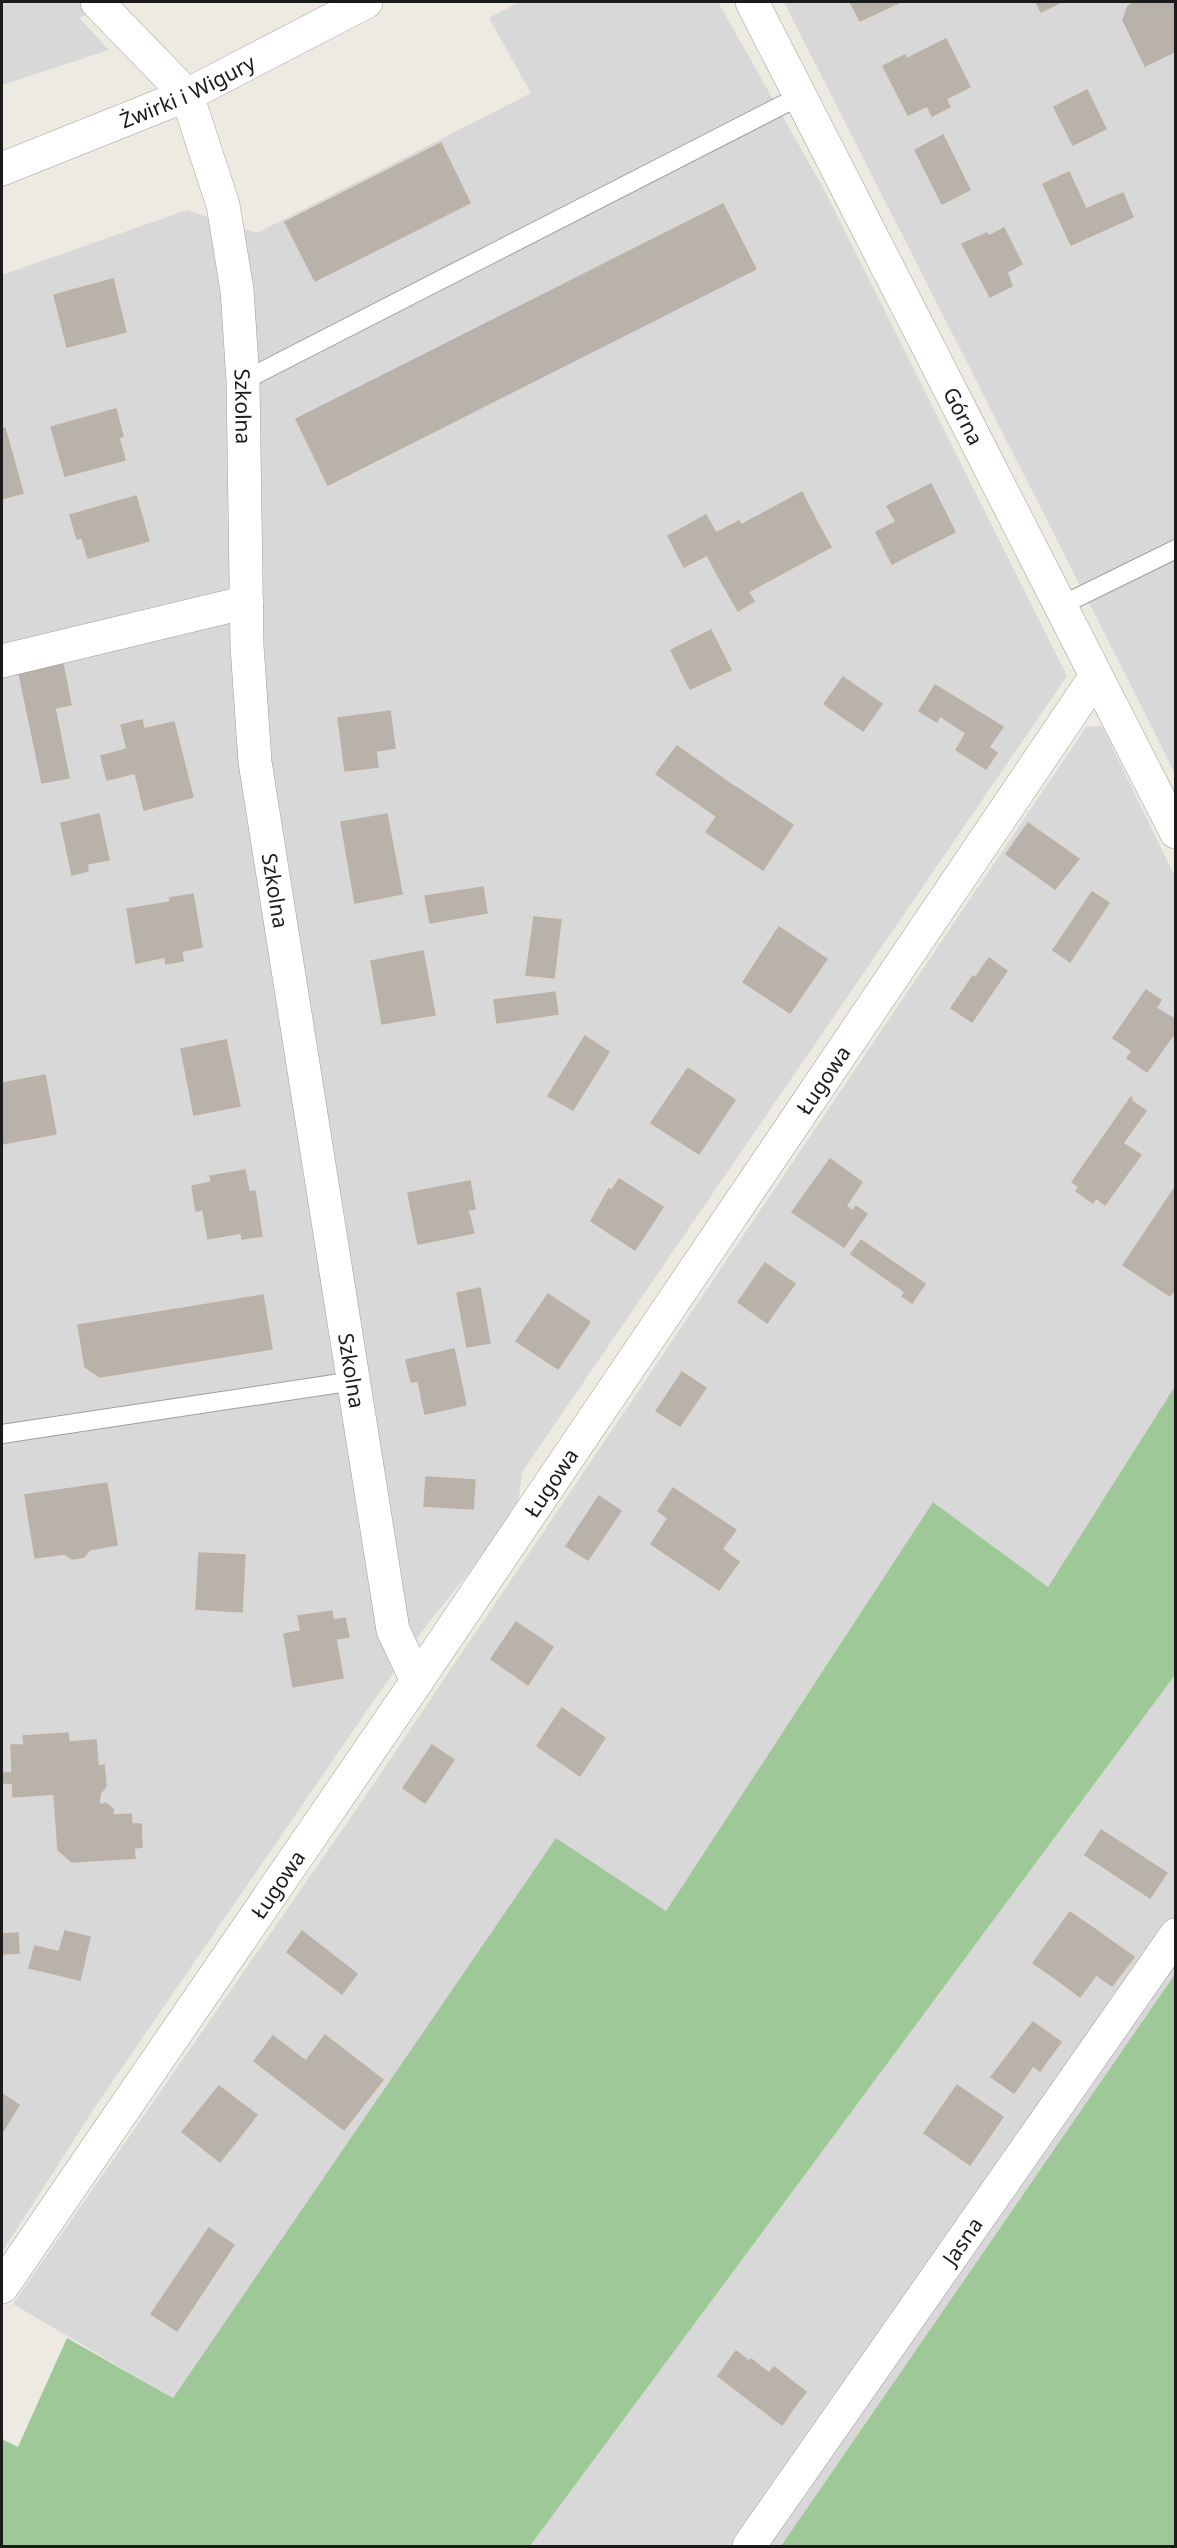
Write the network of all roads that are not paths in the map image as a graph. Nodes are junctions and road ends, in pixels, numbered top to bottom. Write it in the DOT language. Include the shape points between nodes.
graph roads {
  1 [pos="97,2"];
  2 [pos="366,2"];
  3 [pos="752,2"];
  4 [pos="187,95"];
  5 [pos="800,96"];
  6 [pos="2,169"];
  7 [pos="243,381"];
  8 [pos="1176,549"];
  9 [pos="247,602"];
  10 [pos="1060,606"];
  11 [pos="2,662"];
  12 [pos="1096,676"];
  13 [pos="1176,832"];
  14 [pos="354,1381"];
  15 [pos="2,1434"];
  16 [pos="417,1681"];
  17 [pos="1176,1935"];
  18 [pos="2,2287"];
  19 [pos="749,2547"];
  1 -- 4 [label="street"];
  2 -- 4 [label="street, Żwirki i Wigury"];
  3 -- 5 [label="street, Górna"];
  4 -- 6 [label="street, Żwirki i Wigury"];
  4 -- 7 [label="street, Szkolna" via="223,205 237,290"];
  5 -- 7 [label="lane"];
  5 -- 10 [label="street, Górna"];
  7 -- 9 [label="street, Szkolna"];
  8 -- 10 [label="lane"];
  9 -- 11 [label="street"];
  9 -- 14 [label="street, Szkolna" via="255,762"];
  10 -- 12 [label="street, Górna"];
  12 -- 13 [label="street, Górna"];
  12 -- 16 [label="street, Ługowa"];
  14 -- 15 [label="lane"];
  14 -- 16 [label="street, Szkolna" via="393,1630"];
  16 -- 18 [label="street, Ługowa"];
  17 -- 19 [label="street, Jasna"];
}
